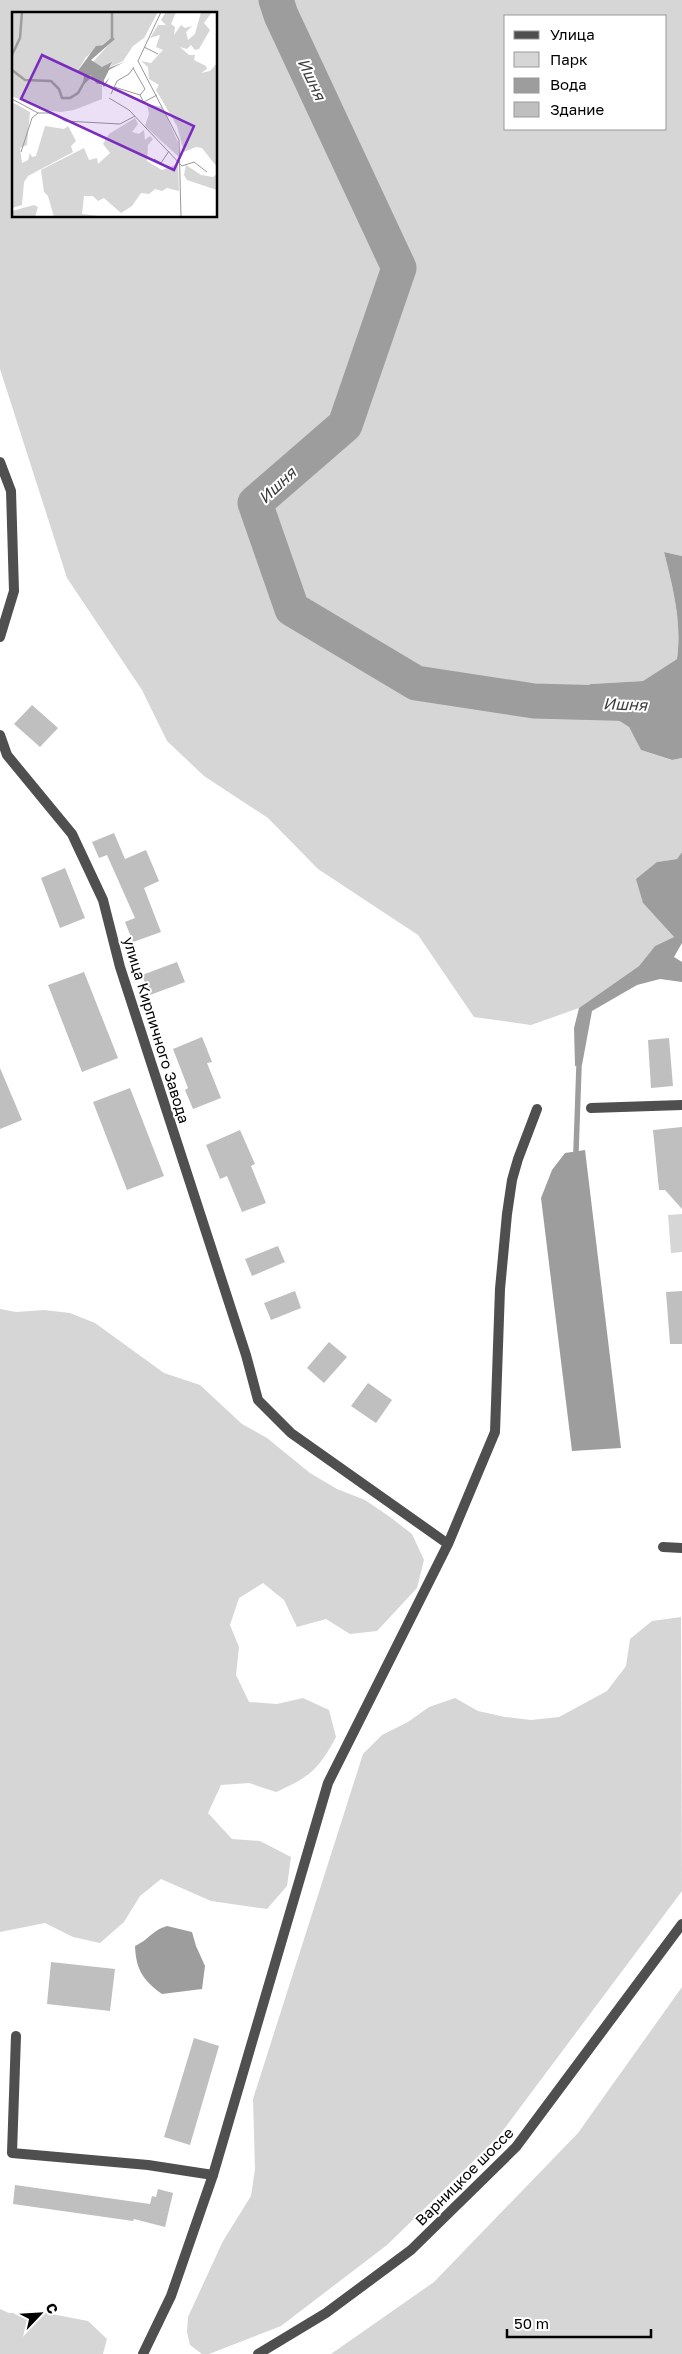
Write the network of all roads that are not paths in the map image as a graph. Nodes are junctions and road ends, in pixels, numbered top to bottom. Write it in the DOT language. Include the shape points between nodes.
graph roads {
  1 [pos="0,462"];
  2 [pos="0,637"];
  3 [pos="0,734"];
  4 [pos="682,1106"];
  5 [pos="591,1108"];
  6 [pos="537,1109"];
  7 [pos="448,1544"];
  8 [pos="662,1547"];
  9 [pos="682,1548"];
  10 [pos="682,1924"];
  11 [pos="16,2036"];
  12 [pos="213,2175"];
  13 [pos="143,2354"];
  14 [pos="258,2354"];
  1 -- 2 [label="street" via="11,491 14,591"];
  3 -- 7 [label="street, улица Кирпичного Завода" via="7,755 72,834 103,900 120,967 258,1400 291,1433"];
  4 -- 5 [label="street"];
  6 -- 7 [label="street" via="518,1158 507,1214 500,1289 495,1432"];
  7 -- 12 [label="street" via="328,1783"];
  8 -- 9 [label="street"];
  10 -- 14 [label="street, Варницкое шоссе" via="516,2147 411,2250 326,2313"];
  11 -- 12 [label="street" via="12,2153 148,2165"];
  12 -- 13 [label="street" via="171,2296"];
}
